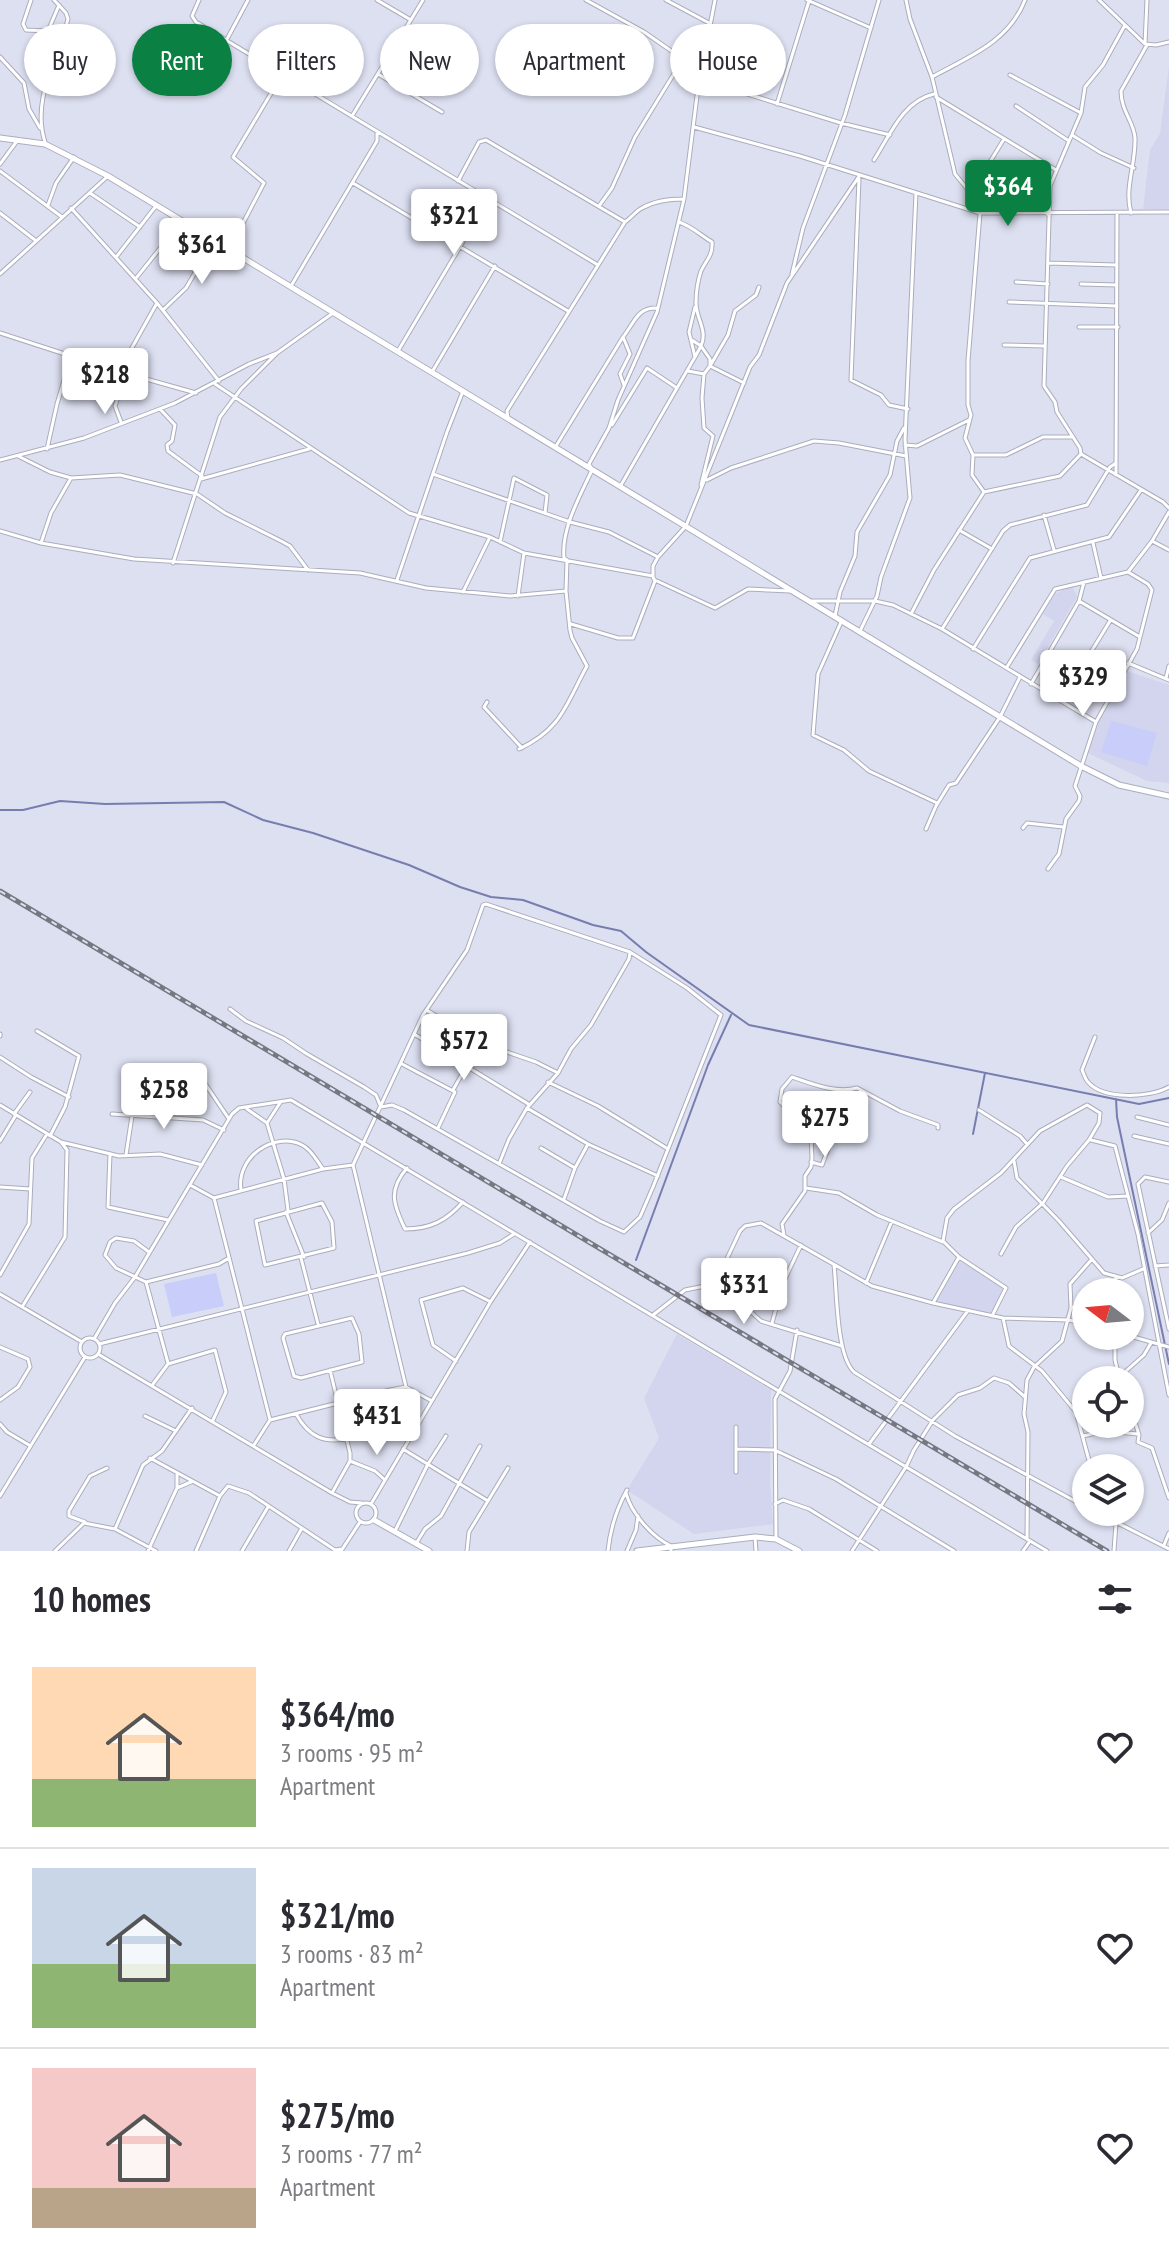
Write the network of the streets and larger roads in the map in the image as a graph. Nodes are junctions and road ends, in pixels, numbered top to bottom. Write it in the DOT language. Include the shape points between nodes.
graph roads {
  1 [pos="31,0"];
  2 [pos="54,0"];
  3 [pos="199,0"];
  4 [pos="248,0"];
  5 [pos="377,0"];
  6 [pos="423,0"];
  7 [pos="586,0"];
  8 [pos="666,0"];
  9 [pos="715,0"];
  10 [pos="808,0"];
  11 [pos="879,0"];
  12 [pos="906,0"];
  13 [pos="1025,0"];
  14 [pos="1099,0"];
  15 [pos="1147,0"];
  16 [pos="59,5"];
  17 [pos="411,20"];
  18 [pos="709,23"];
  19 [pos="200,24"];
  20 [pos="232,25"];
  21 [pos="1125,25"];
  22 [pos="871,28"];
  23 [pos="1169,42"];
  24 [pos="1146,45"];
  25 [pos="670,50"];
  26 [pos="0,57"];
  27 [pos="378,74"];
  28 [pos="1010,75"];
  29 [pos="932,77"];
  30 [pos="670,80"];
  31 [pos="936,95"];
  32 [pos="269,96"];
  33 [pos="318,96"];
  34 [pos="698,96"];
  35 [pos="751,96"];
  36 [pos="777,104"];
  37 [pos="1016,106"];
  38 [pos="442,112"];
  39 [pos="1081,113"];
  40 [pos="352,116"];
  41 [pos="841,123"];
  42 [pos="694,127"];
  43 [pos="41,130"];
  44 [pos="375,130"];
  45 [pos="890,135"];
  46 [pos="1072,135"];
  47 [pos="0,138"];
  48 [pos="19,139"];
  49 [pos="1004,139"];
  50 [pos="1069,141"];
  51 [pos="45,144"];
  52 [pos="74,157"];
  53 [pos="874,160"];
  54 [pos="0,164"];
  55 [pos="827,164"];
  56 [pos="1134,168"];
  57 [pos="1056,170"];
  58 [pos="0,171"];
  59 [pos="108,176"];
  60 [pos="860,177"];
  61 [pos="458,181"];
  62 [pos="353,183"];
  63 [pos="89,192"];
  64 [pos="916,193"];
  65 [pos="485,197"];
  66 [pos="684,199"];
  67 [pos="48,205"];
  68 [pos="156,206"];
  69 [pos="599,206"];
  70 [pos="71,208"];
  71 [pos="1169,212"];
  72 [pos="0,213"];
  73 [pos="980,213"];
  74 [pos="987,213"];
  75 [pos="1117,213"];
  76 [pos="1131,213"];
  77 [pos="1049,215"];
  78 [pos="62,217"];
  79 [pos="182,221"];
  80 [pos="625,222"];
  81 [pos="679,222"];
  82 [pos="140,227"];
  83 [pos="36,241"];
  84 [pos="218,244"];
  85 [pos="461,245"];
  86 [pos="229,250"];
  87 [pos="116,257"];
  88 [pos="1048,263"];
  89 [pos="598,265"];
  90 [pos="1117,265"];
  91 [pos="495,266"];
  92 [pos="1,271"];
  93 [pos="791,277"];
  94 [pos="136,279"];
  95 [pos="1016,282"];
  96 [pos="1048,284"];
  97 [pos="1081,284"];
  98 [pos="1117,285"];
  99 [pos="290,287"];
  100 [pos="759,287"];
  101 [pos="1009,302"];
  102 [pos="157,303"];
  103 [pos="696,304"];
  104 [pos="1047,304"];
  105 [pos="1118,306"];
  106 [pos="658,308"];
  107 [pos="163,310"];
  108 [pos="568,311"];
  109 [pos="333,313"];
  110 [pos="1079,327"];
  111 [pos="1118,327"];
  112 [pos="0,333"];
  113 [pos="623,337"];
  114 [pos="691,339"];
  115 [pos="1004,345"];
  116 [pos="701,346"];
  117 [pos="1045,346"];
  118 [pos="398,351"];
  119 [pos="277,353"];
  120 [pos="71,357"];
  121 [pos="695,357"];
  122 [pos="710,366"];
  123 [pos="119,371"];
  124 [pos="688,371"];
  125 [pos="432,372"];
  126 [pos="126,373"];
  127 [pos="704,374"];
  128 [pos="217,382"];
  129 [pos="744,383"];
  130 [pos="624,385"];
  131 [pos="677,388"];
  132 [pos="463,391"];
  133 [pos="196,393"];
  134 [pos="235,399"];
  135 [pos="160,409"];
  136 [pos="908,409"];
  137 [pos="508,419"];
  138 [pos="969,420"];
  139 [pos="122,424"];
  140 [pos="906,426"];
  141 [pos="609,428"];
  142 [pos="1074,437"];
  143 [pos="905,445"];
  144 [pos="555,448"];
  145 [pos="47,449"];
  146 [pos="311,449"];
  147 [pos="1081,454"];
  148 [pos="894,455"];
  149 [pos="973,455"];
  150 [pos="18,456"];
  151 [pos="906,456"];
  152 [pos="0,460"];
  153 [pos="1117,462"];
  154 [pos="592,470"];
  155 [pos="1109,470"];
  156 [pos="433,474"];
  157 [pos="1116,475"];
  158 [pos="202,477"];
  159 [pos="71,478"];
  160 [pos="706,480"];
  161 [pos="621,486"];
  162 [pos="1141,490"];
  163 [pos="700,492"];
  164 [pos="984,492"];
  165 [pos="197,494"];
  166 [pos="509,501"];
  167 [pos="1169,510"];
  168 [pos="545,513"];
  169 [pos="1044,514"];
  170 [pos="419,516"];
  171 [pos="570,522"];
  172 [pos="686,526"];
  173 [pos="959,530"];
  174 [pos="0,531"];
  175 [pos="490,537"];
  176 [pos="1152,541"];
  177 [pos="500,542"];
  178 [pos="41,543"];
  179 [pos="1093,543"];
  180 [pos="992,549"];
  181 [pos="1054,550"];
  182 [pos="1169,550"];
  183 [pos="524,553"];
  184 [pos="658,557"];
  185 [pos="567,560"];
  186 [pos="173,563"];
  187 [pos="308,570"];
  188 [pos="1128,572"];
  189 [pos="654,578"];
  190 [pos="1101,578"];
  191 [pos="397,580"];
  192 [pos="1084,582"];
  193 [pos="566,591"];
  194 [pos="793,591"];
  195 [pos="463,592"];
  196 [pos="518,596"];
  197 [pos="810,601"];
  198 [pos="875,601"];
  199 [pos="1079,601"];
  200 [pos="838,602"];
  201 [pos="911,614"];
  202 [pos="835,616"];
  203 [pos="842,620"];
  204 [pos="1110,621"];
  205 [pos="571,623"];
  206 [pos="942,629"];
  207 [pos="860,631"];
  208 [pos="1140,637"];
  209 [pos="973,649"];
  210 [pos="1128,663"];
  211 [pos="1169,666"];
  212 [pos="1006,668"];
  213 [pos="1020,677"];
  214 [pos="1167,679"];
  215 [pos="1030,684"];
  216 [pos="1061,701"];
  217 [pos="487,702"];
  218 [pos="1000,717"];
  219 [pos="1096,722"];
  220 [pos="1081,766"];
  221 [pos="1169,796"];
  222 [pos="937,803"];
  223 [pos="1063,827"];
  224 [pos="1023,828"];
  225 [pos="926,829"];
  226 [pos="1048,869"];
  227 [pos="630,952"];
  228 [pos="230,1009"];
  229 [pos="427,1010"];
  230 [pos="37,1031"];
  231 [pos="414,1034"];
  232 [pos="1095,1037"];
  233 [pos="0,1057"];
  234 [pos="400,1063"];
  235 [pos="466,1067"];
  236 [pos="130,1073"];
  237 [pos="558,1073"];
  238 [pos="137,1075"];
  239 [pos="548,1082"];
  240 [pos="1169,1087"];
  241 [pos="453,1090"];
  242 [pos="850,1091"];
  243 [pos="30,1092"];
  244 [pos="69,1097"];
  245 [pos="287,1100"];
  246 [pos="0,1105"];
  247 [pos="381,1107"];
  248 [pos="529,1107"];
  249 [pos="247,1109"];
  250 [pos="979,1110"];
  251 [pos="15,1114"];
  252 [pos="112,1114"];
  253 [pos="130,1114"];
  254 [pos="1137,1117"];
  255 [pos="229,1119"];
  256 [pos="267,1123"];
  257 [pos="1169,1125"];
  258 [pos="438,1128"];
  259 [pos="938,1128"];
  260 [pos="224,1130"];
  261 [pos="48,1135"];
  262 [pos="1134,1136"];
  263 [pos="1089,1140"];
  264 [pos="0,1141"];
  265 [pos="61,1142"];
  266 [pos="364,1144"];
  267 [pos="588,1144"];
  268 [pos="1027,1144"];
  269 [pos="1169,1144"];
  270 [pos="273,1145"];
  271 [pos="541,1148"];
  272 [pos="668,1149"];
  273 [pos="110,1154"];
  274 [pos="126,1155"];
  275 [pos="1014,1160"];
  276 [pos="811,1162"];
  277 [pos="499,1164"];
  278 [pos="202,1165"];
  279 [pos="353,1165"];
  280 [pos="407,1168"];
  281 [pos="575,1168"];
  282 [pos="323,1169"];
  283 [pos="658,1176"];
  284 [pos="1061,1177"];
  285 [pos="284,1179"];
  286 [pos="1169,1182"];
  287 [pos="190,1185"];
  288 [pos="0,1187"];
  289 [pos="806,1188"];
  290 [pos="30,1189"];
  291 [pos="241,1190"];
  292 [pos="1128,1196"];
  293 [pos="214,1198"];
  294 [pos="563,1199"];
  295 [pos="463,1202"];
  296 [pos="1043,1203"];
  297 [pos="1169,1203"];
  298 [pos="287,1211"];
  299 [pos="168,1220"];
  300 [pos="892,1221"];
  301 [pos="1148,1233"];
  302 [pos="514,1234"];
  303 [pos="784,1235"];
  304 [pos="530,1242"];
  305 [pos="945,1243"];
  306 [pos="801,1245"];
  307 [pos="150,1252"];
  308 [pos="1001,1254"];
  309 [pos="303,1257"];
  310 [pos="959,1257"];
  311 [pos="229,1258"];
  312 [pos="1092,1259"];
  313 [pos="834,1265"];
  314 [pos="1169,1265"];
  315 [pos="1155,1266"];
  316 [pos="1143,1269"];
  317 [pos="378,1274"];
  318 [pos="0,1275"];
  319 [pos="135,1277"];
  320 [pos="1116,1277"];
  321 [pos="146,1282"];
  322 [pos="866,1283"];
  323 [pos="715,1284"];
  324 [pos="310,1292"];
  325 [pos="0,1294"];
  326 [pos="491,1301"];
  327 [pos="933,1303"];
  328 [pos="22,1307"];
  329 [pos="1071,1308"];
  330 [pos="241,1309"];
  331 [pos="967,1311"];
  332 [pos="653,1315"];
  333 [pos="992,1316"];
  334 [pos="1003,1318"];
  335 [pos="1069,1320"];
  336 [pos="1072,1321"];
  337 [pos="772,1323"];
  338 [pos="319,1324"];
  339 [pos="1169,1329"];
  340 [pos="797,1330"];
  341 [pos="158,1331"];
  342 [pos="94,1339"];
  343 [pos="1144,1341"];
  344 [pos="82,1342"];
  345 [pos="1151,1343"];
  346 [pos="99,1344"];
  347 [pos="1159,1345"];
  348 [pos="0,1347"];
  349 [pos="843,1347"];
  350 [pos="1169,1347"];
  351 [pos="98,1354"];
  352 [pos="85,1357"];
  353 [pos="456,1361"];
  354 [pos="168,1364"];
  355 [pos="1132,1366"];
  356 [pos="1034,1367"];
  357 [pos="330,1370"];
  358 [pos="152,1385"];
  359 [pos="406,1387"];
  360 [pos="390,1390"];
  361 [pos="779,1390"];
  362 [pos="1169,1395"];
  363 [pos="1025,1397"];
  364 [pos="0,1400"];
  365 [pos="900,1400"];
  366 [pos="432,1401"];
  367 [pos="338,1403"];
  368 [pos="1072,1406"];
  369 [pos="192,1408"];
  370 [pos="296,1414"];
  371 [pos="145,1416"];
  372 [pos="213,1420"];
  373 [pos="270,1420"];
  374 [pos="933,1420"];
  375 [pos="0,1424"];
  376 [pos="736,1427"];
  377 [pos="176,1431"];
  378 [pos="446,1436"];
  379 [pos="1138,1438"];
  380 [pos="347,1439"];
  381 [pos="869,1444"];
  382 [pos="254,1445"];
  383 [pos="30,1446"];
  384 [pos="480,1446"];
  385 [pos="403,1449"];
  386 [pos="736,1449"];
  387 [pos="774,1450"];
  388 [pos="150,1458"];
  389 [pos="350,1461"];
  390 [pos="428,1464"];
  391 [pos="906,1467"];
  392 [pos="107,1468"];
  393 [pos="508,1468"];
  394 [pos="736,1472"];
  395 [pos="177,1474"];
  396 [pos="1026,1474"];
  397 [pos="385,1480"];
  398 [pos="0,1481"];
  399 [pos="191,1482"];
  400 [pos="459,1483"];
  401 [pos="7,1485"];
  402 [pos="177,1488"];
  403 [pos="332,1493"];
  404 [pos="0,1496"];
  405 [pos="220,1496"];
  406 [pos="1169,1498"];
  407 [pos="1072,1499"];
  408 [pos="488,1501"];
  409 [pos="350,1502"];
  410 [pos="362,1503"];
  411 [pos="371,1504"];
  412 [pos="775,1504"];
  413 [pos="268,1507"];
  414 [pos="879,1507"];
  415 [pos="355,1514"];
  416 [pos="638,1516"];
  417 [pos="374,1520"];
  418 [pos="360,1522"];
  419 [pos="87,1524"];
  420 [pos="1116,1526"];
  421 [pos="1123,1526"];
  422 [pos="302,1528"];
  423 [pos="115,1529"];
  424 [pos="395,1531"];
  425 [pos="1169,1533"];
  426 [pos="755,1537"];
  427 [pos="776,1539"];
  428 [pos="859,1540"];
  429 [pos="1028,1540"];
  430 [pos="705,1542"];
  431 [pos="416,1543"];
  432 [pos="1164,1545"];
  433 [pos="149,1549"];
  434 [pos="671,1549"];
  435 [pos="1169,1549"];
  436 [pos="339,1550"];
  437 [pos="55,1551"];
  438 [pos="156,1551"];
  439 [pos="196,1551"];
  440 [pos="242,1551"];
  441 [pos="289,1551"];
  442 [pos="429,1551"];
  443 [pos="467,1551"];
  444 [pos="608,1551"];
  445 [pos="627,1551"];
  446 [pos="637,1551"];
  447 [pos="706,1551"];
  448 [pos="756,1551"];
  449 [pos="799,1551"];
  450 [pos="852,1551"];
  451 [pos="877,1551"];
  452 [pos="954,1551"];
  453 [pos="1023,1551"];
  454 [pos="1047,1551"];
  455 [pos="1114,1551"];
  1 -- 16 [label="street" via="23,24 32,32 48,31"];
  2 -- 16 [label="street"];
  3 -- 19 [label="street" via="193,19"];
  4 -- 20 [label="street"];
  5 -- 17 [label="street"];
  6 -- 17 [label="street"];
  7 -- 25 [label="street"];
  8 -- 18 [label="street"];
  9 -- 18 [label="street"];
  10 -- 22 [label="street"];
  10 -- 36 [label="street"];
  11 -- 22 [label="street"];
  12 -- 29 [label="street"];
  13 -- 29 [label="street" via="1006,30 983,51"];
  14 -- 21 [label="street"];
  15 -- 24 [label="street"];
  16 -- 43 [label="street" via="68,19 43,97"];
  17 -- 27 [label="street"];
  21 -- 24 [label="street"];
  21 -- 39 [label="street" via="1085,87"];
  22 -- 41 [label="street"];
  23 -- 24 [label="street"];
  24 -- 56 [label="street" via="1121,91 1125,117 1134,131"];
  26 -- 43 [label="street" via="24,83 29,109"];
  27 -- 38 [label="street"];
  27 -- 40 [label="street"];
  28 -- 39 [label="street"];
  29 -- 31 [label="street"];
  30 -- 69 [label="street"];
  31 -- 45 [label="street" via="917,99"];
  31 -- 49 [label="street"];
  31 -- 74 [label="street" via="956,178"];
  32 -- 86 [label="street" via="234,154 264,183"];
  33 -- 40 [label="street"];
  34 -- 42 [label="street"];
  35 -- 36 [label="street"];
  36 -- 41 [label="street"];
  37 -- 50 [label="street"];
  39 -- 46 [label="street"];
  40 -- 44 [label="street"];
  41 -- 45 [label="street"];
  41 -- 55 [label="street"];
  42 -- 55 [label="street"];
  42 -- 66 [label="street"];
  43 -- 51 [label="street"];
  44 -- 61 [label="street"];
  44 -- 62 [label="street" via="377,141"];
  45 -- 53 [label="street"];
  46 -- 50 [label="street"];
  46 -- 56 [label="street"];
  47 -- 48 [label="street"];
  48 -- 51 [label="street"];
  48 -- 54 [label="street"];
  49 -- 57 [label="street"];
  49 -- 77 [label="street" via="985,170"];
  50 -- 57 [label="street"];
  51 -- 52 [label="street"];
  52 -- 59 [label="street"];
  52 -- 67 [label="street"];
  55 -- 60 [label="street"];
  55 -- 93 [label="street"];
  56 -- 76 [label="street" via="1127,193"];
  57 -- 77 [label="street"];
  58 -- 67 [label="street"];
  59 -- 63 [label="street"];
  59 -- 68 [label="street"];
  60 -- 64 [label="street"];
  60 -- 93 [label="street"];
  60 -- 136 [label="street" via="850,379 889,405"];
  61 -- 65 [label="street"];
  61 -- 69 [label="street" via="479,142 486,140"];
  62 -- 85 [label="street"];
  62 -- 99 [label="street"];
  63 -- 70 [label="street"];
  63 -- 82 [label="street"];
  64 -- 73 [label="street"];
  64 -- 136 [label="street"];
  65 -- 85 [label="street"];
  65 -- 89 [label="street"];
  66 -- 80 [label="street" via="648,205"];
  66 -- 81 [label="street"];
  67 -- 78 [label="street"];
  68 -- 79 [label="street"];
  68 -- 82 [label="street"];
  69 -- 80 [label="street"];
  70 -- 78 [label="street"];
  70 -- 87 [label="street"];
  71 -- 76 [label="street"];
  72 -- 83 [label="street"];
  73 -- 74 [label="street"];
  73 -- 138 [label="street" via="968,361"];
  74 -- 77 [label="street"];
  75 -- 76 [label="street"];
  75 -- 77 [label="street"];
  75 -- 90 [label="street"];
  77 -- 88 [label="street"];
  78 -- 83 [label="street"];
  79 -- 84 [label="street"];
  79 -- 94 [label="street"];
  80 -- 89 [label="street"];
  81 -- 103 [label="street" via="695,227 712,244"];
  81 -- 106 [label="street"];
  82 -- 87 [label="street"];
  83 -- 92 [label="street"];
  84 -- 86 [label="street"];
  84 -- 107 [label="street" via="206,265"];
  85 -- 91 [label="street"];
  85 -- 118 [label="street"];
  86 -- 99 [label="street"];
  87 -- 94 [label="street"];
  88 -- 90 [label="street"];
  88 -- 96 [label="street"];
  89 -- 108 [label="street"];
  90 -- 98 [label="street"];
  91 -- 108 [label="street"];
  91 -- 125 [label="street"];
  93 -- 129 [label="street"];
  94 -- 102 [label="street"];
  95 -- 96 [label="street"];
  96 -- 104 [label="street"];
  97 -- 98 [label="street"];
  98 -- 105 [label="street"];
  99 -- 109 [label="street"];
  100 -- 122 [label="street" via="735,311"];
  101 -- 104 [label="street"];
  102 -- 107 [label="street"];
  102 -- 123 [label="street"];
  103 -- 114 [label="street"];
  103 -- 116 [label="street" via="705,338"];
  104 -- 105 [label="street"];
  104 -- 117 [label="street"];
  105 -- 111 [label="street"];
  106 -- 113 [label="street" via="641,311"];
  106 -- 130 [label="street"];
  107 -- 128 [label="street"];
  108 -- 137 [label="street" via="507,411"];
  109 -- 118 [label="street"];
  109 -- 119 [label="street"];
  110 -- 111 [label="street"];
  111 -- 153 [label="street"];
  112 -- 120 [label="street"];
  113 -- 130 [label="street" via="630,354 620,374"];
  113 -- 144 [label="street"];
  114 -- 116 [label="street"];
  114 -- 121 [label="street"];
  115 -- 117 [label="street"];
  116 -- 121 [label="street"];
  116 -- 122 [label="street"];
  117 -- 142 [label="street" via="1044,386"];
  118 -- 125 [label="street"];
  119 -- 128 [label="street"];
  119 -- 134 [label="street"];
  120 -- 123 [label="street"];
  120 -- 145 [label="street"];
  121 -- 124 [label="street"];
  122 -- 127 [label="street"];
  122 -- 129 [label="street"];
  123 -- 126 [label="street"];
  124 -- 127 [label="street"];
  124 -- 131 [label="street"];
  125 -- 132 [label="street"];
  126 -- 133 [label="street"];
  126 -- 139 [label="street" via="115,406"];
  127 -- 163 [label="street" via="704,428 713,436"];
  128 -- 133 [label="street"];
  128 -- 134 [label="street"];
  129 -- 160 [label="street"];
  130 -- 141 [label="street"];
  131 -- 141 [label="street" via="647,368"];
  131 -- 161 [label="street"];
  132 -- 137 [label="street"];
  132 -- 156 [label="street"];
  133 -- 135 [label="street"];
  134 -- 146 [label="street"];
  134 -- 158 [label="street" via="216,426"];
  135 -- 139 [label="street"];
  135 -- 158 [label="street" via="175,425 168,451"];
  136 -- 140 [label="street"];
  137 -- 144 [label="street"];
  138 -- 143 [label="street" via="918,445"];
  138 -- 149 [label="street" via="965,438"];
  139 -- 145 [label="street"];
  140 -- 143 [label="street"];
  140 -- 148 [label="street"];
  141 -- 154 [label="street" via="589,464"];
  142 -- 147 [label="street"];
  142 -- 149 [label="street" via="1043,437 1006,455"];
  143 -- 151 [label="street"];
  144 -- 154 [label="street"];
  145 -- 150 [label="street"];
  146 -- 158 [label="street"];
  146 -- 170 [label="street"];
  147 -- 155 [label="street"];
  147 -- 164 [label="street" via="1060,476"];
  148 -- 151 [label="street"];
  148 -- 160 [label="street" via="814,441"];
  148 -- 200 [label="street" via="890,475 857,532 855,556"];
  149 -- 164 [label="street" via="972,475"];
  150 -- 152 [label="street"];
  150 -- 159 [label="street"];
  151 -- 198 [label="street" via="908,504"];
  153 -- 155 [label="street"];
  153 -- 157 [label="street"];
  154 -- 161 [label="street"];
  154 -- 171 [label="street"];
  155 -- 157 [label="street"];
  155 -- 169 [label="street" via="1087,505"];
  156 -- 166 [label="street"];
  156 -- 170 [label="street"];
  157 -- 162 [label="street"];
  158 -- 165 [label="street"];
  159 -- 165 [label="street" via="120,475"];
  159 -- 178 [label="street"];
  160 -- 163 [label="street"];
  161 -- 172 [label="street"];
  162 -- 167 [label="street"];
  162 -- 179 [label="street" via="1117,529"];
  163 -- 172 [label="street"];
  164 -- 173 [label="street"];
  165 -- 186 [label="street"];
  165 -- 187 [label="street" via="290,546"];
  166 -- 168 [label="street"];
  166 -- 168 [label="street" via="516,477 547,495"];
  166 -- 177 [label="street"];
  167 -- 176 [label="street"];
  168 -- 171 [label="street"];
  169 -- 180 [label="street" via="1010,525"];
  169 -- 181 [label="street"];
  170 -- 175 [label="street"];
  170 -- 191 [label="street"];
  171 -- 184 [label="street" via="609,532"];
  171 -- 185 [label="street" via="563,548"];
  172 -- 184 [label="street"];
  172 -- 194 [label="street"];
  173 -- 180 [label="street"];
  173 -- 201 [label="street"];
  174 -- 178 [label="street"];
  175 -- 177 [label="street"];
  175 -- 195 [label="street"];
  176 -- 182 [label="street"];
  176 -- 188 [label="street"];
  177 -- 183 [label="street"];
  178 -- 186 [label="street"];
  179 -- 181 [label="street"];
  179 -- 190 [label="street"];
  180 -- 206 [label="street"];
  181 -- 209 [label="street" via="1026,562"];
  183 -- 185 [label="street"];
  183 -- 196 [label="street"];
  184 -- 189 [label="street"];
  185 -- 189 [label="street"];
  185 -- 193 [label="street"];
  186 -- 187 [label="street"];
  187 -- 191 [label="street"];
  188 -- 190 [label="street"];
  188 -- 208 [label="street" via="1151,586"];
  189 -- 194 [label="street" via="715,608 748,589"];
  189 -- 205 [label="street" via="633,638"];
  190 -- 192 [label="street"];
  191 -- 195 [label="street"];
  192 -- 199 [label="street"];
  192 -- 212 [label="street" via="1051,593"];
  193 -- 196 [label="street"];
  193 -- 205 [label="street"];
  194 -- 197 [label="street"];
  195 -- 196 [label="street"];
  197 -- 200 [label="street"];
  197 -- 202 [label="street"];
  198 -- 200 [label="street"];
  198 -- 201 [label="street"];
  198 -- 207 [label="street"];
  199 -- 204 [label="street"];
  199 -- 215 [label="street"];
  200 -- 202 [label="street"];
  201 -- 206 [label="street"];
  202 -- 203 [label="street"];
  203 -- 207 [label="street"];
  203 -- 222 [label="street" via="818,674 813,735 844,750 869,771"];
  204 -- 208 [label="street"];
  204 -- 216 [label="street"];
  205 -- 217 [label="street" via="572,638 587,666 561,718 539,739 521,748 484,707"];
  206 -- 209 [label="street"];
  207 -- 218 [label="street"];
  208 -- 210 [label="street"];
  209 -- 212 [label="street"];
  210 -- 214 [label="street"];
  210 -- 219 [label="street"];
  211 -- 214 [label="street"];
  212 -- 213 [label="street"];
  213 -- 215 [label="street"];
  213 -- 218 [label="street"];
  215 -- 216 [label="street"];
  216 -- 219 [label="street"];
  218 -- 220 [label="street"];
  218 -- 222 [label="street"];
  219 -- 220 [label="street"];
  220 -- 221 [label="street" via="1119,785"];
  220 -- 223 [label="street" via="1075,786 1079,801"];
  222 -- 225 [label="street"];
  223 -- 224 [label="street" via="1027,823"];
  223 -- 226 [label="street" via="1059,854"];
  227 -- 229 [label="street" via="486,904 466,953"];
  227 -- 237 [label="street"];
  227 -- 272 [label="street" via="721,1015"];
  228 -- 247 [label="street" via="364,1087"];
  229 -- 231 [label="street"];
  229 -- 237 [label="street" via="484,1044"];
  230 -- 244 [label="street" via="79,1056"];
  231 -- 234 [label="street"];
  231 -- 235 [label="street"];
  232 -- 240 [label="street" via="1082,1070 1089,1084 1134,1097"];
  233 -- 244 [label="street"];
  234 -- 241 [label="street"];
  234 -- 247 [label="street"];
  235 -- 241 [label="street"];
  235 -- 248 [label="street"];
  236 -- 238 [label="street"];
  237 -- 239 [label="street"];
  238 -- 253 [label="street"];
  238 -- 255 [label="street" via="204,1082"];
  239 -- 248 [label="street"];
  239 -- 272 [label="street"];
  241 -- 258 [label="street"];
  242 -- 259 [label="street" via="857,1088"];
  242 -- 276 [label="street" via="822,1165"];
  242 -- 276 [label="street" via="792,1077 782,1089 780,1102 811,1134"];
  243 -- 251 [label="street"];
  244 -- 261 [label="street"];
  245 -- 249 [label="street"];
  245 -- 256 [label="street"];
  245 -- 266 [label="street"];
  246 -- 251 [label="street"];
  247 -- 258 [label="street" via="396,1106"];
  247 -- 266 [label="street"];
  248 -- 267 [label="street"];
  248 -- 277 [label="street"];
  249 -- 255 [label="street" via="236,1110"];
  249 -- 256 [label="street"];
  250 -- 268 [label="street"];
  251 -- 261 [label="street"];
  251 -- 264 [label="street"];
  252 -- 253 [label="street"];
  253 -- 260 [label="street" via="203,1120"];
  253 -- 274 [label="street"];
  254 -- 257 [label="street"];
  255 -- 260 [label="street"];
  256 -- 270 [label="street"];
  258 -- 277 [label="street"];
  260 -- 278 [label="street"];
  261 -- 265 [label="street"];
  261 -- 290 [label="street" via="32,1158"];
  262 -- 269 [label="street"];
  263 -- 268 [label="street" via="1101,1116 1087,1105"];
  263 -- 284 [label="street"];
  263 -- 292 [label="street" via="1115,1146"];
  265 -- 273 [label="street"];
  265 -- 328 [label="street" via="68,1157 67,1229"];
  266 -- 279 [label="street"];
  266 -- 280 [label="street"];
  267 -- 281 [label="street"];
  267 -- 283 [label="street"];
  268 -- 275 [label="street"];
  270 -- 282 [label="street" via="301,1145"];
  270 -- 285 [label="street"];
  270 -- 291 [label="street" via="246,1162"];
  271 -- 281 [label="street"];
  272 -- 283 [label="street"];
  273 -- 274 [label="street"];
  273 -- 299 [label="street" via="108,1207"];
  274 -- 278 [label="street" via="160,1154"];
  275 -- 296 [label="street" via="1017,1178"];
  275 -- 305 [label="street" via="954,1209 943,1231"];
  276 -- 289 [label="street"];
  277 -- 294 [label="street"];
  278 -- 287 [label="street"];
  279 -- 282 [label="street"];
  279 -- 317 [label="street"];
  280 -- 295 [label="street"];
  280 -- 295 [label="street" via="393,1193 405,1229 445,1220"];
  281 -- 294 [label="street"];
  282 -- 285 [label="street"];
  283 -- 294 [label="street" via="640,1217 624,1232"];
  284 -- 292 [label="street" via="1108,1197"];
  284 -- 296 [label="street"];
  285 -- 291 [label="street"];
  285 -- 298 [label="street"];
  286 -- 301 [label="street" via="1145,1177 1138,1181"];
  287 -- 293 [label="street"];
  287 -- 299 [label="street"];
  288 -- 290 [label="street"];
  289 -- 300 [label="street" via="839,1193"];
  289 -- 303 [label="street" via="782,1224"];
  290 -- 318 [label="street" via="29,1224"];
  291 -- 293 [label="street"];
  292 -- 316 [label="street"];
  293 -- 311 [label="street"];
  295 -- 302 [label="street"];
  296 -- 308 [label="street" via="1016,1227"];
  296 -- 312 [label="street"];
  297 -- 301 [label="street" via="1162,1220"];
  298 -- 309 [label="street"];
  298 -- 309 [label="street" via="322,1203 328,1210 334,1248"];
  298 -- 309 [label="street" via="255,1223 264,1264"];
  299 -- 307 [label="street"];
  300 -- 305 [label="street"];
  300 -- 322 [label="street"];
  301 -- 315 [label="street"];
  302 -- 304 [label="street"];
  302 -- 317 [label="street" via="496,1245"];
  303 -- 306 [label="street"];
  303 -- 323 [label="street" via="765,1224 745,1226"];
  304 -- 326 [label="street"];
  304 -- 332 [label="street"];
  305 -- 310 [label="street"];
  306 -- 313 [label="street"];
  306 -- 337 [label="street"];
  307 -- 319 [label="street"];
  307 -- 319 [label="street" via="124,1238 110,1242 108,1262"];
  309 -- 324 [label="street"];
  310 -- 327 [label="street"];
  310 -- 333 [label="street" via="1006,1288"];
  311 -- 321 [label="street"];
  311 -- 330 [label="street"];
  312 -- 320 [label="street"];
  312 -- 329 [label="street" via="1070,1284"];
  313 -- 322 [label="street"];
  313 -- 349 [label="street"];
  314 -- 315 [label="street"];
  315 -- 339 [label="street"];
  316 -- 320 [label="street"];
  316 -- 347 [label="street"];
  317 -- 324 [label="street"];
  317 -- 359 [label="street"];
  319 -- 321 [label="street"];
  319 -- 342 [label="street"];
  321 -- 341 [label="street"];
  322 -- 327 [label="street"];
  323 -- 332 [label="street" via="685,1290"];
  323 -- 337 [label="street" via="755,1317"];
  324 -- 330 [label="street"];
  324 -- 338 [label="street"];
  325 -- 328 [label="street"];
  326 -- 353 [label="street"];
  326 -- 353 [label="street" via="463,1288 421,1300 433,1345"];
  327 -- 331 [label="street"];
  328 -- 344 [label="street"];
  329 -- 335 [label="street"];
  330 -- 341 [label="street"];
  330 -- 373 [label="street"];
  331 -- 333 [label="street"];
  331 -- 365 [label="street"];
  332 -- 361 [label="street"];
  333 -- 334 [label="street"];
  334 -- 335 [label="street"];
  334 -- 356 [label="street" via="1009,1346"];
  335 -- 336 [label="street"];
  335 -- 356 [label="street" via="1062,1341"];
  337 -- 340 [label="street"];
  338 -- 357 [label="street" via="352,1318 359,1334 363,1360"];
  338 -- 357 [label="street" via="283,1338 297,1378"];
  340 -- 349 [label="street"];
  340 -- 361 [label="street" via="790,1371"];
  341 -- 346 [label="street"];
  341 -- 354 [label="street"];
  342 -- 344 [label="street"];
  342 -- 346 [label="street"];
  343 -- 345 [label="street"];
  344 -- 352 [label="street"];
  345 -- 347 [label="street"];
  345 -- 355 [label="street"];
  346 -- 351 [label="street"];
  347 -- 350 [label="street"];
  347 -- 362 [label="street"];
  348 -- 364 [label="street" via="28,1359 30,1367 18,1387"];
  349 -- 365 [label="street" via="854,1372"];
  351 -- 352 [label="street"];
  351 -- 358 [label="street"];
  352 -- 383 [label="street"];
  353 -- 366 [label="street"];
  354 -- 358 [label="street"];
  354 -- 372 [label="street" via="216,1352 226,1392"];
  356 -- 363 [label="street"];
  356 -- 368 [label="street"];
  357 -- 367 [label="street"];
  358 -- 369 [label="street"];
  359 -- 360 [label="street"];
  359 -- 366 [label="street"];
  360 -- 367 [label="street"];
  360 -- 380 [label="street" via="367,1431"];
  361 -- 381 [label="street"];
  361 -- 387 [label="street"];
  363 -- 374 [label="street" via="993,1378 958,1395"];
  363 -- 396 [label="street"];
  365 -- 374 [label="street"];
  365 -- 381 [label="street"];
  366 -- 385 [label="street"];
  367 -- 370 [label="street"];
  367 -- 380 [label="street"];
  369 -- 372 [label="street"];
  369 -- 377 [label="street"];
  370 -- 373 [label="street"];
  370 -- 380 [label="street" via="314,1437"];
  371 -- 377 [label="street"];
  372 -- 382 [label="street"];
  373 -- 382 [label="street"];
  374 -- 391 [label="street"];
  374 -- 396 [label="street"];
  375 -- 383 [label="street"];
  376 -- 386 [label="street"];
  377 -- 388 [label="street"];
  378 -- 390 [label="street"];
  379 -- 406 [label="street" via="1152,1448"];
  380 -- 389 [label="street"];
  381 -- 391 [label="street"];
  382 -- 403 [label="street"];
  383 -- 401 [label="street"];
  384 -- 400 [label="street"];
  385 -- 390 [label="street"];
  385 -- 397 [label="street"];
  386 -- 387 [label="street"];
  386 -- 394 [label="street"];
  387 -- 412 [label="street"];
  387 -- 414 [label="street" via="836,1479"];
  388 -- 395 [label="street"];
  388 -- 423 [label="street"];
  389 -- 397 [label="street"];
  389 -- 403 [label="street"];
  390 -- 400 [label="street"];
  390 -- 424 [label="street"];
  391 -- 414 [label="street"];
  391 -- 429 [label="street"];
  392 -- 419 [label="street" via="90,1476 69,1511 69,1516"];
  393 -- 408 [label="street"];
  395 -- 399 [label="street"];
  395 -- 402 [label="street"];
  396 -- 407 [label="street"];
  396 -- 429 [label="street"];
  397 -- 411 [label="street"];
  398 -- 401 [label="street"];
  399 -- 402 [label="street"];
  399 -- 405 [label="street"];
  400 -- 408 [label="street"];
  400 -- 431 [label="street" via="437,1521"];
  401 -- 404 [label="street"];
  402 -- 433 [label="street"];
  403 -- 409 [label="street"];
  405 -- 413 [label="street" via="232,1486"];
  405 -- 439 [label="street"];
  408 -- 443 [label="street" via="469,1532"];
  409 -- 410 [label="street"];
  409 -- 415 [label="street"];
  410 -- 411 [label="street"];
  410 -- 415 [label="street"];
  411 -- 417 [label="street"];
  412 -- 427 [label="street"];
  412 -- 428 [label="street" via="783,1500 809,1509"];
  413 -- 422 [label="street"];
  413 -- 440 [label="street"];
  414 -- 428 [label="street"];
  414 -- 452 [label="street"];
  415 -- 418 [label="street"];
  416 -- 434 [label="street"];
  416 -- 444 [label="street" via="627,1492"];
  416 -- 445 [label="street"];
  417 -- 418 [label="street"];
  417 -- 424 [label="street"];
  418 -- 436 [label="street"];
  419 -- 423 [label="street"];
  419 -- 437 [label="street"];
  420 -- 455 [label="street"];
  421 -- 432 [label="street"];
  422 -- 436 [label="street"];
  422 -- 441 [label="street"];
  423 -- 433 [label="street"];
  424 -- 431 [label="street"];
  425 -- 432 [label="street"];
  426 -- 427 [label="street"];
  426 -- 430 [label="street"];
  426 -- 448 [label="street"];
  427 -- 449 [label="street"];
  428 -- 450 [label="street"];
  428 -- 451 [label="street"];
  429 -- 453 [label="street"];
  429 -- 454 [label="street"];
  430 -- 434 [label="street"];
  430 -- 447 [label="street"];
  431 -- 442 [label="street"];
  432 -- 435 [label="street"];
  433 -- 438 [label="street"];
  434 -- 446 [label="street"];
}
